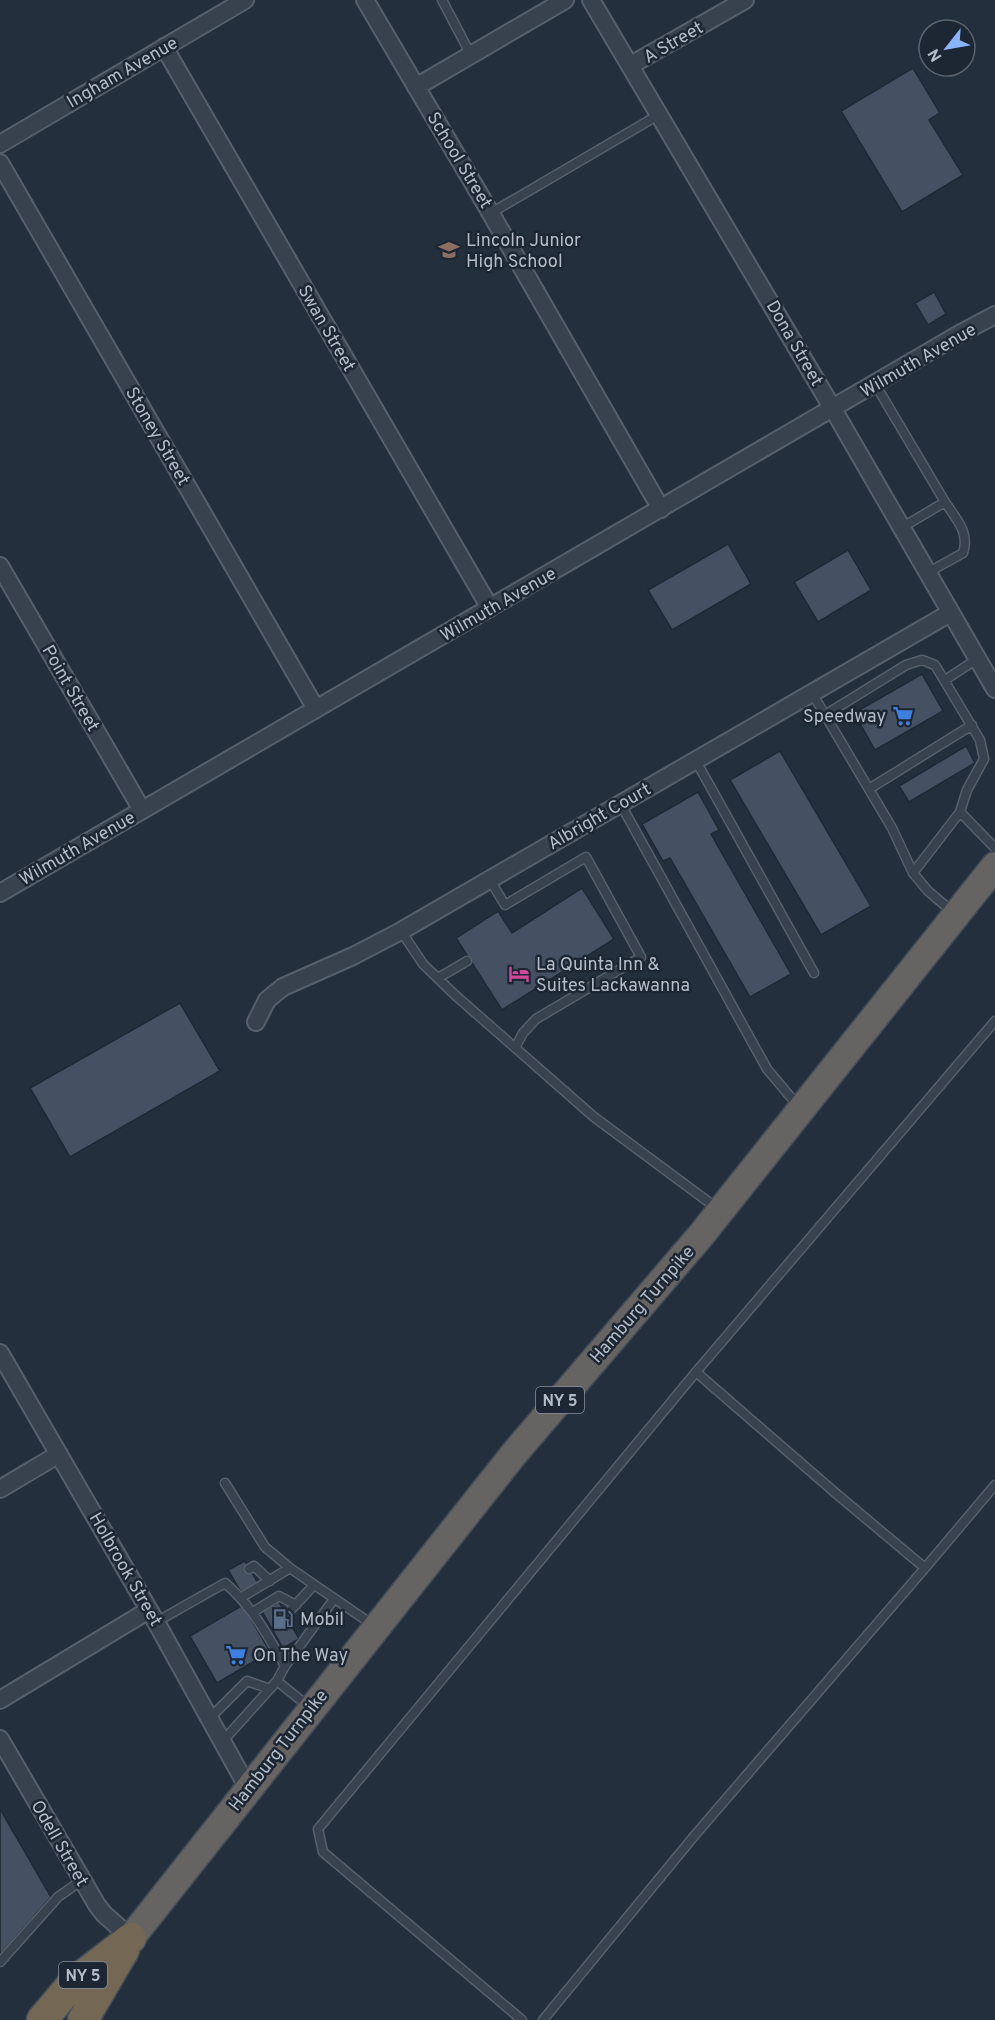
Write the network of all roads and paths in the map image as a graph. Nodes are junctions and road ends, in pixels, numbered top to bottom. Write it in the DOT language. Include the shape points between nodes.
graph roads {
  1 [pos="245,0"];
  2 [pos="365,0"];
  3 [pos="442,0"];
  4 [pos="565,0"];
  5 [pos="591,0"];
  6 [pos="745,0"];
  7 [pos="164,47"];
  8 [pos="471,55"];
  9 [pos="631,65"];
  10 [pos="416,87"];
  11 [pos="660,114"];
  12 [pos="0,144"];
  13 [pos="0,163"];
  14 [pos="491,213"];
  15 [pos="995,315"];
  16 [pos="875,384"];
  17 [pos="833,409"];
  18 [pos="945,502"];
  19 [pos="662,509"];
  20 [pos="901,528"];
  21 [pos="0,566"];
  22 [pos="927,573"];
  23 [pos="490,608"];
  24 [pos="950,614"];
  25 [pos="977,658"];
  26 [pos="945,680"];
  27 [pos="995,689"];
  28 [pos="812,693"];
  29 [pos="316,709"];
  30 [pos="825,715"];
  31 [pos="972,725"];
  32 [pos="696,761"];
  33 [pos="869,789"];
  34 [pos="620,803"];
  35 [pos="142,810"];
  36 [pos="960,812"];
  37 [pos="995,848"];
  38 [pos="995,866"];
  39 [pos="912,873"];
  40 [pos="490,880"];
  41 [pos="0,893"];
  42 [pos="957,916"];
  43 [pos="401,931"];
  44 [pos="467,961"];
  45 [pos="814,973"];
  46 [pos="438,978"];
  47 [pos="995,1021"];
  48 [pos="256,1022"];
  49 [pos="515,1048"];
  50 [pos="801,1110"];
  51 [pos="721,1210"];
  52 [pos="0,1353"];
  53 [pos="696,1372"];
  54 [pos="59,1454"];
  55 [pos="225,1482"];
  56 [pos="995,1485"];
  57 [pos="0,1489"];
  58 [pos="290,1568"];
  59 [pos="925,1568"];
  60 [pos="249,1569"];
  61 [pos="270,1581"];
  62 [pos="315,1585"];
  63 [pos="242,1597"];
  64 [pos="334,1599"];
  65 [pos="296,1605"];
  66 [pos="252,1612"];
  67 [pos="153,1616"];
  68 [pos="286,1616"];
  69 [pos="376,1627"];
  70 [pos="285,1666"];
  71 [pos="277,1681"];
  72 [pos="270,1689"];
  73 [pos="0,1700"];
  74 [pos="311,1709"];
  75 [pos="210,1718"];
  76 [pos="0,1739"];
  77 [pos="223,1741"];
  78 [pos="248,1788"];
  79 [pos="82,1880"];
  80 [pos="131,1938"];
  81 [pos="0,1962"];
  82 [pos="42,2020"];
  83 [pos="83,2020"];
  84 [pos="522,2020"];
  85 [pos="543,2020"];
  1 -- 7 [label="street, Ingham Avenue"];
  2 -- 10 [label="street, School Street"];
  3 -- 8 [label="lane"];
  4 -- 8 [label="street"];
  5 -- 9 [label="street, Dona Street"];
  6 -- 9 [label="street, A Street"];
  7 -- 12 [label="street, Ingham Avenue"];
  7 -- 23 [label="street, Swan Street"];
  8 -- 10 [label="street"];
  9 -- 11 [label="street, Dona Street"];
  10 -- 14 [label="street, School Street"];
  11 -- 14 [label="lane"];
  11 -- 17 [label="street, Dona Street"];
  13 -- 29 [label="street, Stoney Street"];
  14 -- 19 [label="street, School Street"];
  15 -- 16 [label="street, Wilmuth Avenue"];
  16 -- 17 [label="street, Wilmuth Avenue"];
  16 -- 18 [label="lane"];
  17 -- 19 [label="street, Wilmuth Avenue"];
  17 -- 20 [label="street, Dona Street"];
  18 -- 20 [label="lane"];
  18 -- 22 [label="lane" via="967,543 963,553"];
  19 -- 23 [label="street, Wilmuth Avenue"];
  20 -- 22 [label="street, Dona Street"];
  21 -- 35 [label="street, Point Street"];
  22 -- 24 [label="street, Dona Street"];
  23 -- 29 [label="street, Wilmuth Avenue"];
  24 -- 25 [label="street, Dona Street"];
  24 -- 28 [label="street, Albright Court"];
  25 -- 26 [label="lane"];
  25 -- 27 [label="street, Dona Street"];
  26 -- 30 [label="lane" via="934,665 922,660"];
  26 -- 31 [label="lane"];
  28 -- 30 [label="lane"];
  28 -- 32 [label="street, Albright Court"];
  29 -- 35 [label="street, Wilmuth Avenue"];
  30 -- 33 [label="lane"];
  31 -- 33 [label="lane"];
  31 -- 36 [label="lane" via="984,759"];
  32 -- 34 [label="street, Albright Court"];
  32 -- 45 [label="lane"];
  33 -- 39 [label="lane"];
  34 -- 40 [label="street, Albright Court"];
  34 -- 50 [label="lane" via="767,1069"];
  35 -- 41 [label="street, Wilmuth Avenue"];
  36 -- 37 [label="lane"];
  36 -- 39 [label="lane"];
  38 -- 42 [label="highway, Hamburg Turnpike / NY 5"];
  39 -- 42 [label="lane"];
  40 -- 43 [label="street, Albright Court"];
  40 -- 49 [label="lane" via="505,905 586,857 640,957 536,1019"];
  42 -- 50 [label="highway, Hamburg Turnpike / NY 5"];
  43 -- 46 [label="lane" via="423,964"];
  43 -- 48 [label="street, Albright Court" via="283,987 267,1000"];
  44 -- 46 [label="lane"];
  46 -- 49 [label="lane"];
  47 -- 53 [label="lane"];
  49 -- 51 [label="lane" via="594,1117"];
  50 -- 51 [label="highway, Hamburg Turnpike / NY 5"];
  51 -- 69 [label="highway, Hamburg Turnpike / NY 5" via="513,1455"];
  52 -- 54 [label="street, Holbrook Street"];
  53 -- 59 [label="lane"];
  53 -- 84 [label="lane" via="318,1829 324,1852"];
  54 -- 57 [label="street"];
  54 -- 67 [label="street, Holbrook Street"];
  55 -- 58 [label="lane" via="265,1547"];
  56 -- 59 [label="lane"];
  58 -- 61 [label="lane"];
  58 -- 62 [label="lane"];
  59 -- 85 [label="lane" via="695,1835"];
  60 -- 61 [label="lane" via="254,1566"];
  61 -- 63 [label="lane"];
  62 -- 64 [label="lane"];
  62 -- 65 [label="lane"];
  63 -- 66 [label="lane"];
  63 -- 67 [label="lane" via="229,1580"];
  64 -- 69 [label="lane"];
  64 -- 70 [label="lane"];
  65 -- 66 [label="lane" via="279,1596"];
  65 -- 68 [label="lane"];
  66 -- 70 [label="lane" via="270,1632"];
  67 -- 73 [label="street"];
  67 -- 75 [label="street, Holbrook Street"];
  69 -- 74 [label="highway, Hamburg Turnpike / NY 5"];
  70 -- 71 [label="lane"];
  71 -- 72 [label="lane"];
  71 -- 74 [label="lane"];
  72 -- 75 [label="lane" via="247,1681"];
  72 -- 77 [label="lane"];
  74 -- 78 [label="highway, Hamburg Turnpike / NY 5"];
  75 -- 77 [label="street, Holbrook Street"];
  76 -- 79 [label="street, Odell Street"];
  77 -- 78 [label="street, Holbrook Street"];
  78 -- 80 [label="highway, Hamburg Turnpike / NY 5"];
  79 -- 80 [label="street, Odell Street" via="104,1914"];
  79 -- 81 [label="lane" via="58,1897"];
  80 -- 82 [label="highway, NY 5" via="74,1982"];
  80 -- 83 [label="highway, NY 5"];
}
